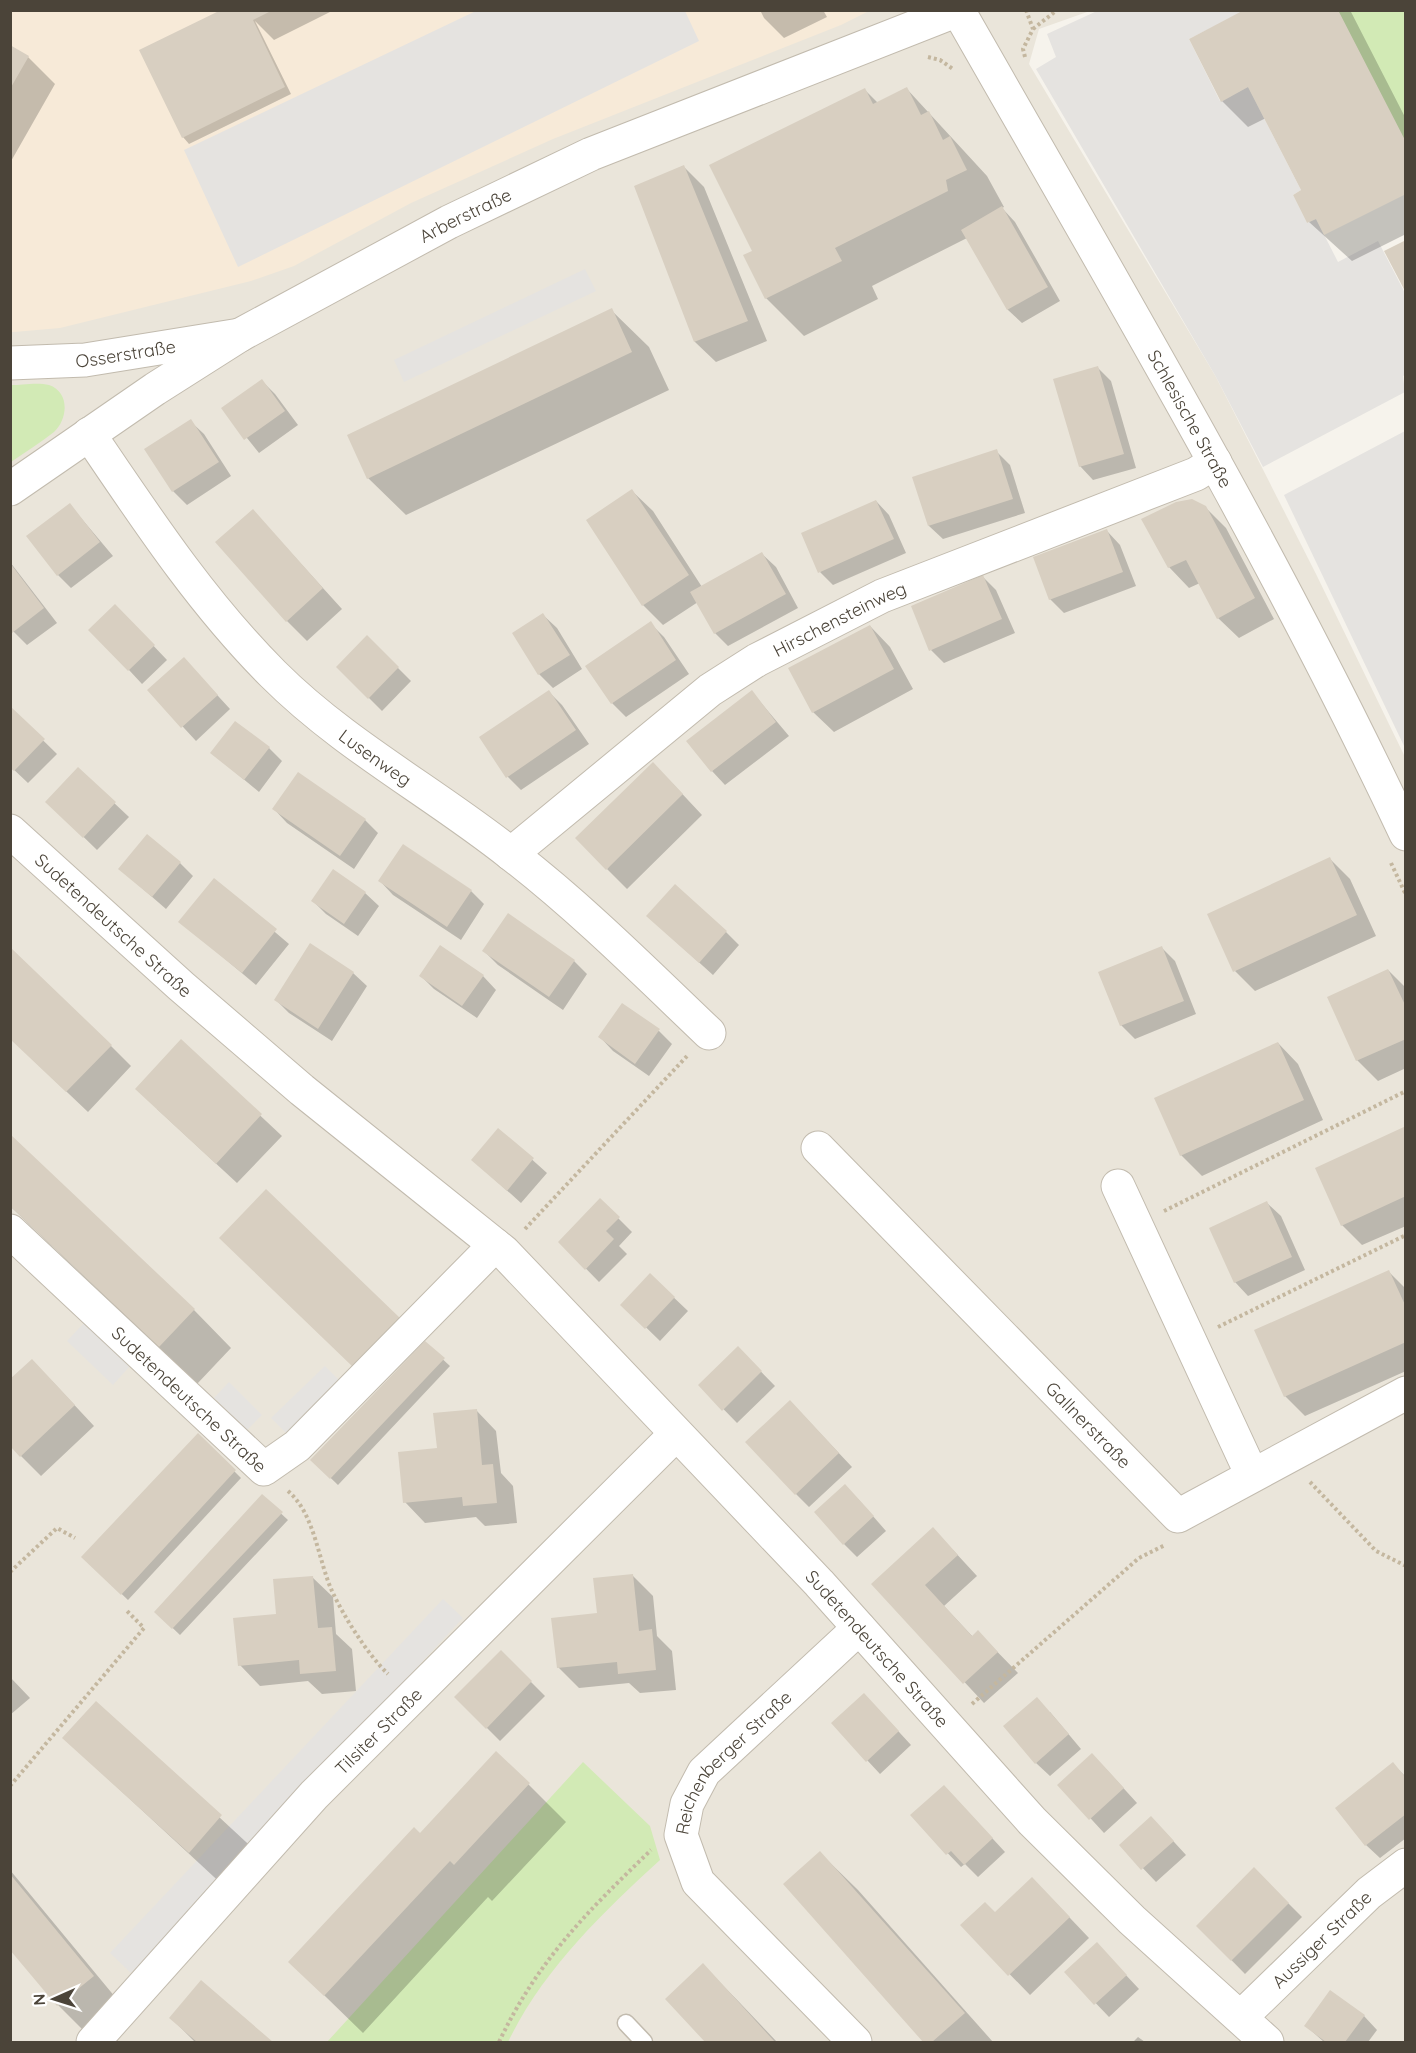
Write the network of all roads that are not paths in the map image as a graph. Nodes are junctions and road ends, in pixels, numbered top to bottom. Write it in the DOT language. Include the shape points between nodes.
graph roads {
  1 [pos="958,10"];
  2 [pos="240,335"];
  3 [pos="10,363"];
  4 [pos="89,434"];
  5 [pos="1215,462"];
  6 [pos="10,489"];
  7 [pos="10,831"];
  8 [pos="1406,834"];
  9 [pos="511,854"];
  10 [pos="709,1033"];
  11 [pos="818,1148"];
  12 [pos="1118,1186"];
  13 [pos="10,1232"];
  14 [pos="500,1249"];
  15 [pos="1406,1393"];
  16 [pos="676,1434"];
  17 [pos="1252,1475"];
  18 [pos="859,1628"];
  19 [pos="1406,1865"];
  20 [pos="1241,2017"];
  21 [pos="626,2023"];
  22 [pos="93,2043"];
  23 [pos="644,2043"];
  24 [pos="855,2043"];
  25 [pos="1267,2043"];
  1 -- 2 [label="street, Arberstraße" via="591,154 449,222"];
  1 -- 5 [label="street, Schlesische Straße"];
  2 -- 3 [label="street, Osserstraße" via="86,360"];
  2 -- 4 [label="street, Arberstraße"];
  4 -- 6 [label="street, Arberstraße"];
  4 -- 9 [label="street, Lusenweg" via="174,560 273,674 328,725"];
  5 -- 8 [label="street, Schlesische Straße" via="1299,615"];
  5 -- 9 [label="street, Hirschensteinweg" via="1196,474 882,596 757,660 710,690"];
  7 -- 14 [label="street, Sudetendeutsche Straße" via="302,1090"];
  9 -- 10 [label="street, Lusenweg"];
  11 -- 17 [label="street, Gallnerstraße" via="1178,1516"];
  12 -- 17 [label="street"];
  13 -- 14 [label="street, Sudetendeutsche Straße" via="264,1469 297,1446"];
  14 -- 16 [label="street, Sudetendeutsche Straße"];
  15 -- 17 [label="street, Gallnerstraße"];
  16 -- 18 [label="street, Sudetendeutsche Straße"];
  16 -- 22 [label="street, Tilsiter Straße" via="314,1795"];
  18 -- 20 [label="street, Sudetendeutsche Straße" via="1032,1821 1132,1920"];
  18 -- 24 [label="street, Reichenberger Straße" via="704,1772 687,1804 681,1834 698,1882"];
  19 -- 20 [label="street, Aussiger Straße" via="1369,1893"];
  20 -- 25 [label="street, Sudetendeutsche Straße"];
  21 -- 23 [label="lane"];
}
